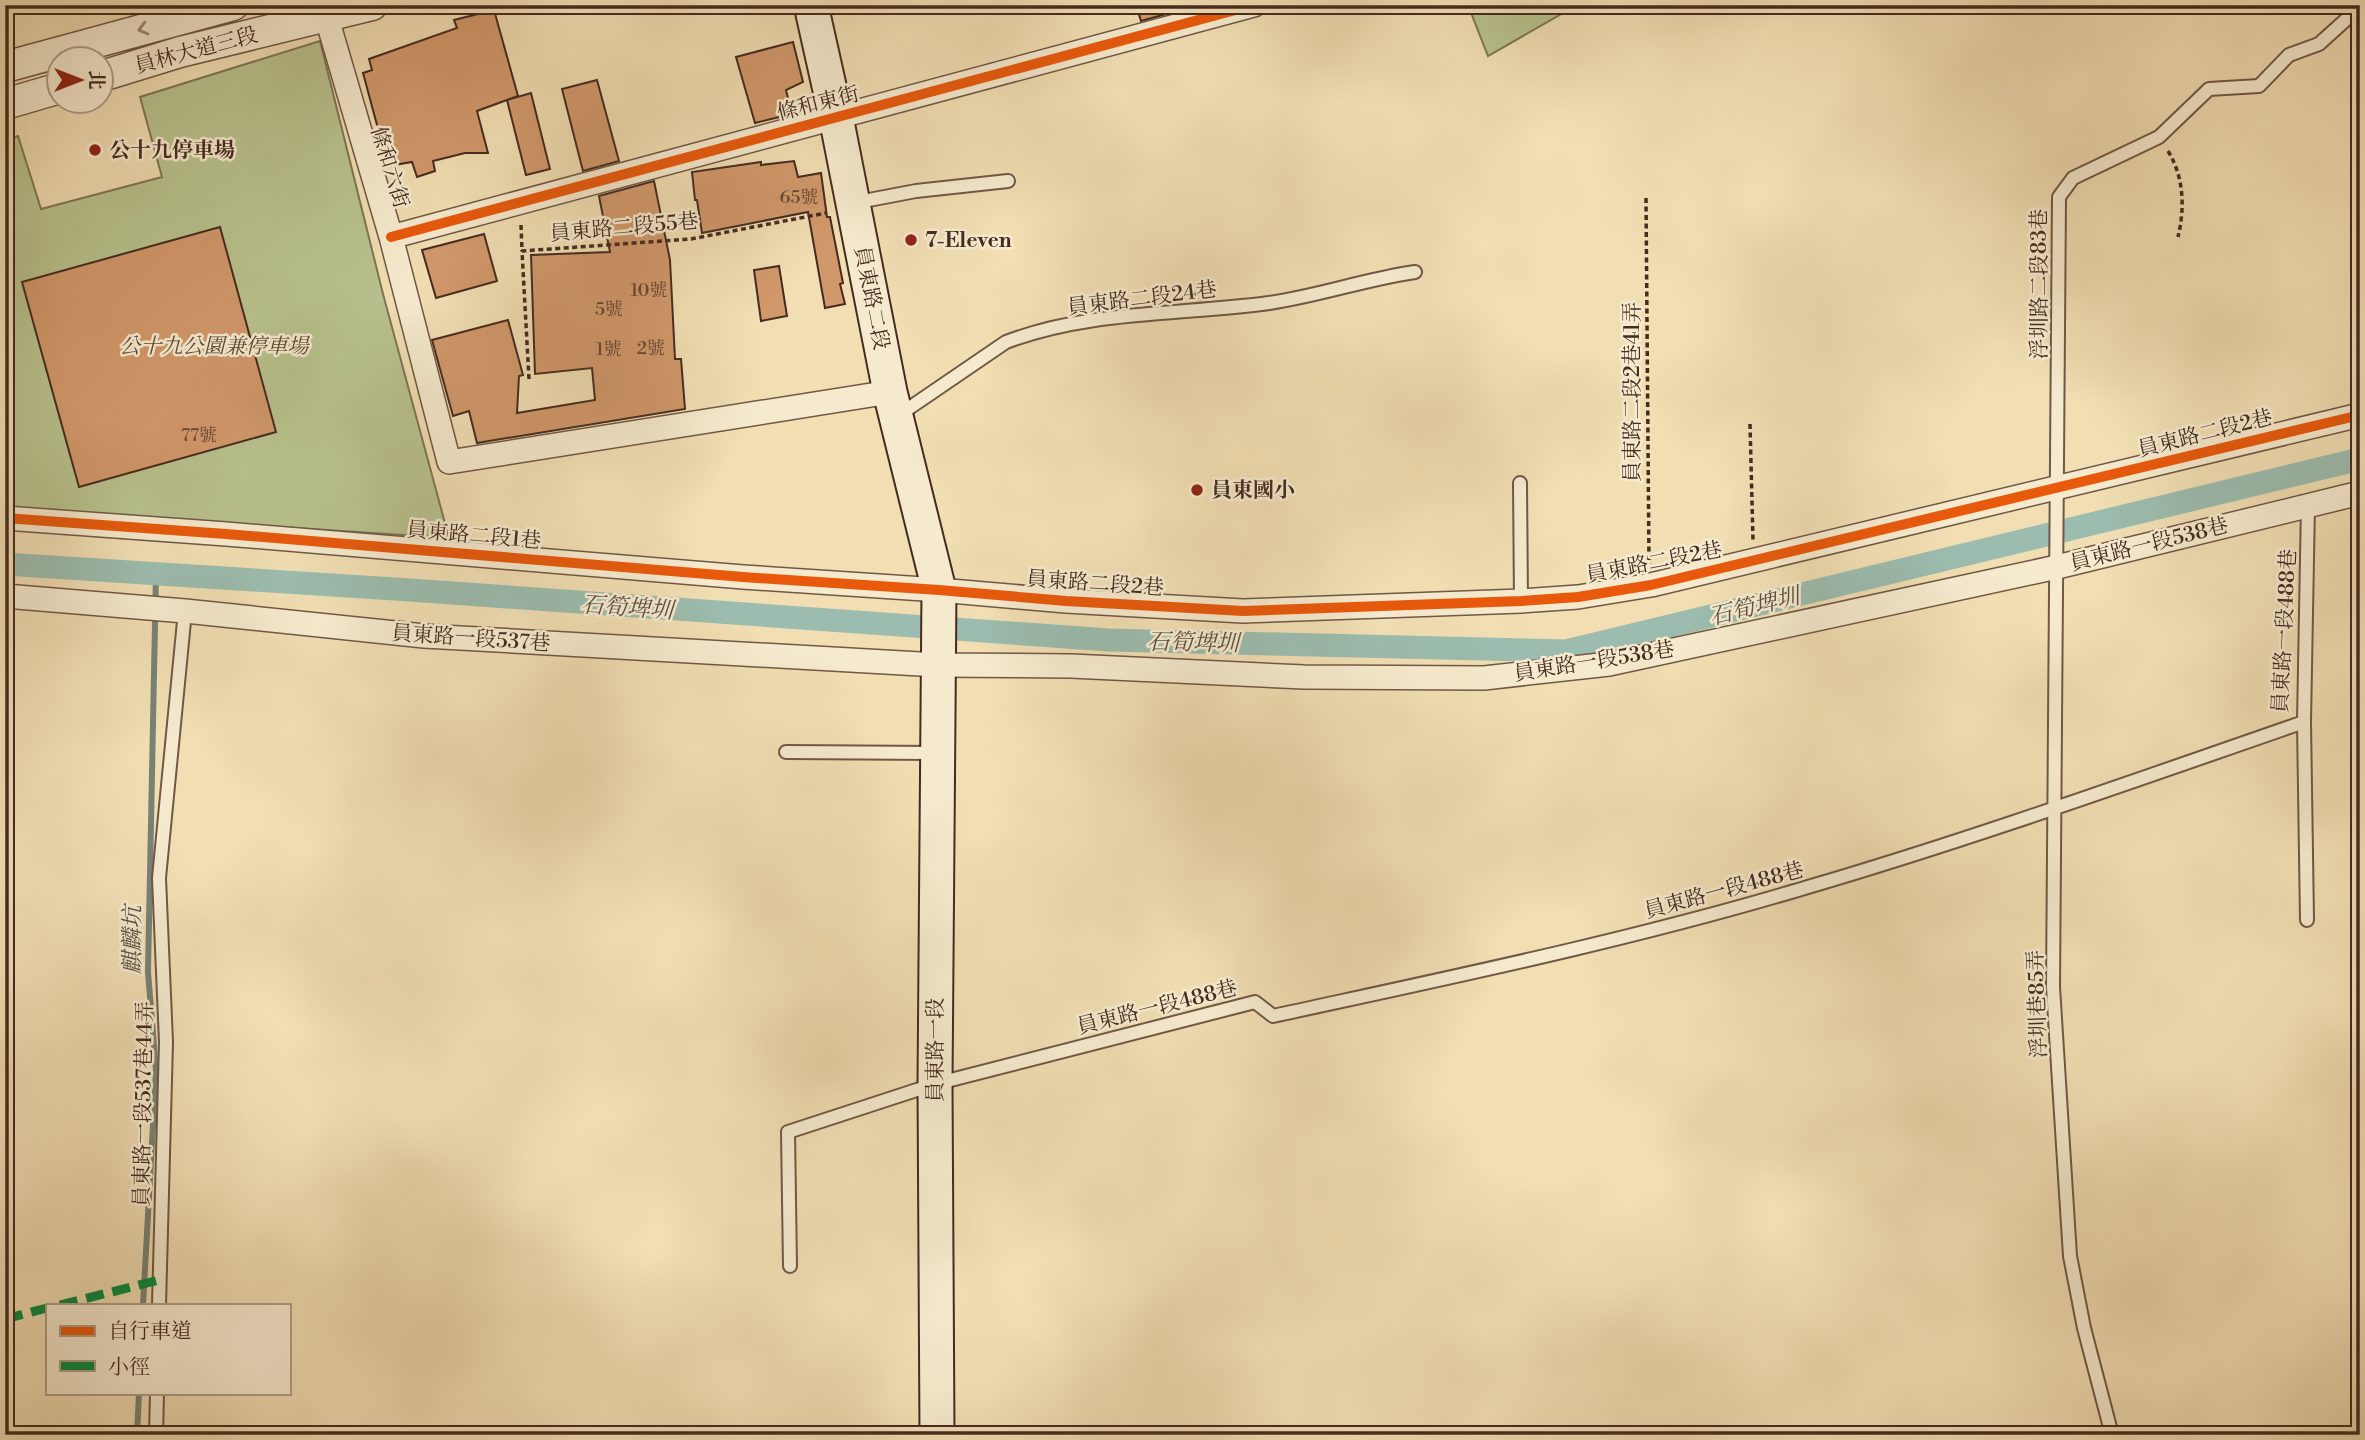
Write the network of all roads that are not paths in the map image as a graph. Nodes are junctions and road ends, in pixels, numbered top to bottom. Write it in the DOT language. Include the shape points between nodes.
graph roads {
  1 [pos="233,5"];
  2 [pos="372,5"];
  3 [pos="811,5"];
  4 [pos="1254,5"];
  5 [pos="2360,7"];
  6 [pos="324,12"];
  7 [pos="5,67"];
  8 [pos="116,72"];
  9 [pos="46,92"];
  10 [pos="5,104"];
  11 [pos="836,117"];
  12 [pos="1008,181"];
  13 [pos="853,203"];
  14 [pos="391,237"];
  15 [pos="1415,272"];
  16 [pos="893,404"];
  17 [pos="2360,415"];
  18 [pos="1520,483"];
  19 [pos="2057,488"];
  20 [pos="2360,493"];
  21 [pos="2308,505"];
  22 [pos="5,519"];
  23 [pos="2057,567"];
  24 [pos="939,590"];
  25 [pos="5,596"];
  26 [pos="1521,601"];
  27 [pos="185,611"];
  28 [pos="938,665"];
  29 [pos="2304,722"];
  30 [pos="786,752"];
  31 [pos="937,752"];
  32 [pos="2056,808"];
  33 [pos="2307,920"];
  34 [pos="935,1084"];
  35 [pos="790,1266"];
  36 [pos="159,1304"];
  37 [pos="157,1394"];
  38 [pos="156,1435"];
  39 [pos="937,1435"];
  40 [pos="2112,1435"];
  1 -- 7 [label="street, 員林大道三段, one-way"];
  2 -- 6 [label="street, 員林大道三段"];
  3 -- 11 [label="main road, 員東路二段"];
  4 -- 11 [label="street, 條和東街"];
  5 -- 19 [label="lane, 浮圳路二段83巷" via="2319,44 2289,55 2259,86 2209,89 2159,137 2073,178 2059,197"];
  6 -- 8 [label="street, 員林大道三段"];
  6 -- 14 [label="street, 條和六街"];
  9 -- 10 [label="street"];
  11 -- 13 [label="main road, 員東路二段"];
  11 -- 14 [label="street, 條和東街"];
  12 -- 13 [label="lane"];
  13 -- 16 [label="main road, 員東路二段"];
  14 -- 16 [label="street, 條和六街" via="449,462"];
  15 -- 16 [label="lane, 員東路二段24巷" via="1271,303 1098,318 1022,335"];
  16 -- 24 [label="main road, 員東路二段"];
  17 -- 19 [label="street, 員東路二段2巷"];
  18 -- 26 [label="lane"];
  19 -- 23 [label="lane, 浮圳路二段83巷"];
  19 -- 26 [label="street, 員東路二段2巷" via="1651,585"];
  20 -- 21 [label="street, 員東路一段538巷"];
  21 -- 23 [label="street, 員東路一段538巷"];
  21 -- 29 [label="lane, 員東路一段488巷"];
  22 -- 24 [label="street, 員東路二段1巷"];
  23 -- 28 [label="street, 員東路一段538巷" via="1609,664 1484,678"];
  23 -- 32 [label="lane, 浮圳巷85弄"];
  24 -- 26 [label="street, 員東路二段2巷" via="1243,611"];
  24 -- 28 [label="main road, 員東路二段"];
  25 -- 27 [label="street, 員東路一段537巷"];
  27 -- 28 [label="street, 員東路一段537巷" via="424,636"];
  27 -- 36 [label="lane, 員東路一段537巷44弄" via="159,878 166,1042"];
  28 -- 31 [label="main road, 員東路一段"];
  29 -- 32 [label="lane, 員東路一段488巷"];
  29 -- 33 [label="lane"];
  30 -- 31 [label="lane"];
  31 -- 34 [label="main road, 員東路一段"];
  32 -- 34 [label="lane, 員東路一段488巷" via="1807,887 1574,950 1273,1016 1255,1002"];
  32 -- 40 [label="lane, 浮圳巷85弄" via="2053,987 2070,1256"];
  34 -- 35 [label="lane" via="788,1132"];
  34 -- 39 [label="main road, 員東路一段"];
  37 -- 38 [label="lane"];
}
